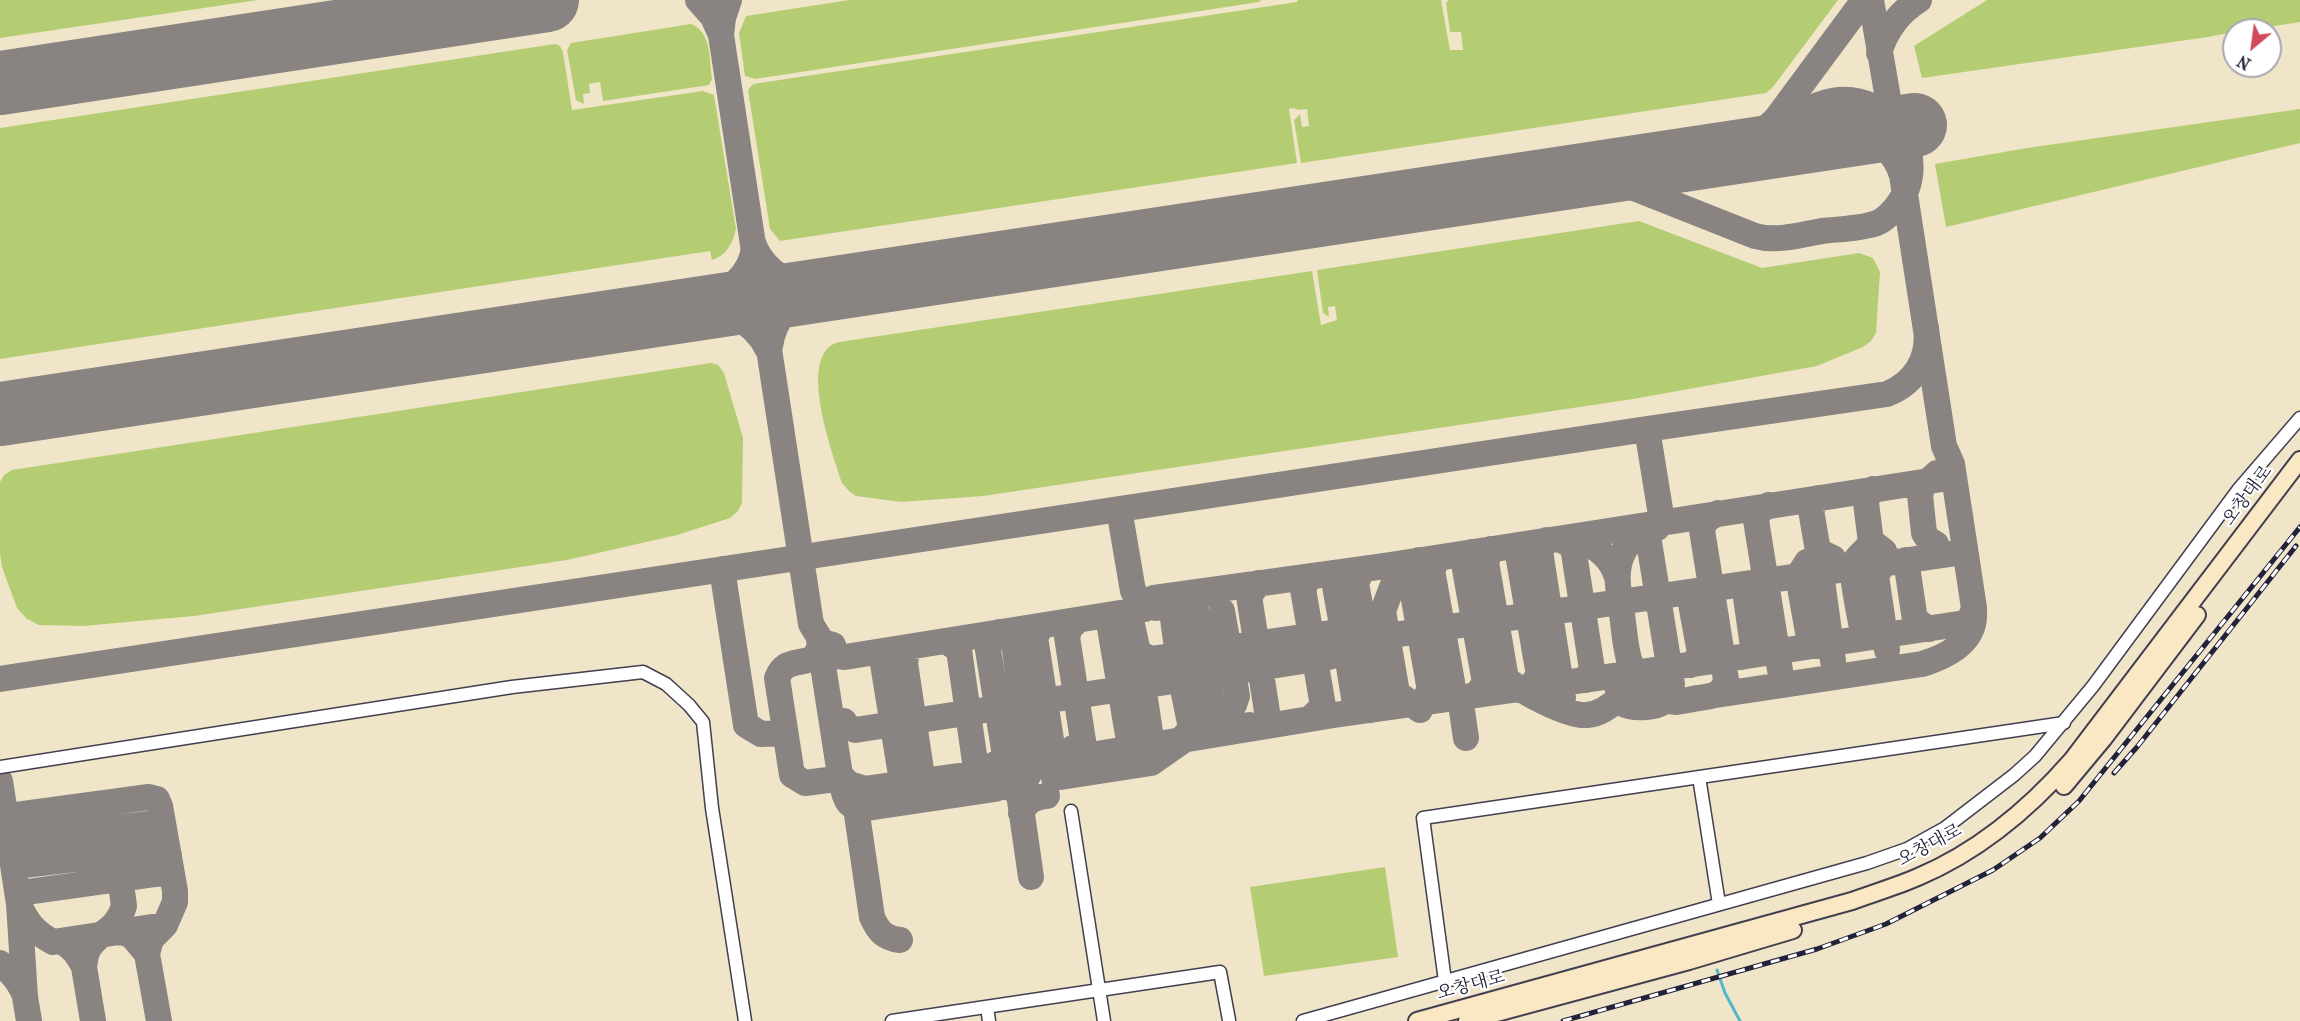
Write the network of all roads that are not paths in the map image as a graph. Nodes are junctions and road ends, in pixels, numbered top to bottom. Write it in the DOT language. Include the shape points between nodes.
graph roads {
  1 [pos="2300,418"];
  2 [pos="2300,460"];
  3 [pos="2300,477"];
  4 [pos="2064,723"];
  5 [pos="0,767"];
  6 [pos="1699,777"];
  7 [pos="1071,811"];
  8 [pos="1719,904"];
  9 [pos="1729,943"];
  10 [pos="1687,954"];
  11 [pos="1445,981"];
  12 [pos="1098,989"];
  13 [pos="987,1007"];
  14 [pos="1229,1020"];
  15 [pos="745,1021"];
  16 [pos="892,1021"];
  17 [pos="989,1021"];
  18 [pos="1104,1021"];
  19 [pos="1303,1021"];
  20 [pos="1417,1021"];
  21 [pos="1467,1021"];
  1 -- 4 [label="street" via="2212,524"];
  2 -- 9 [label="main road, 오창대로" via="2072,760 2011,820 1945,864 1918,877"];
  3 -- 9 [label="main road, 오창대로" via="2099,745 2062,789 2018,828 1989,850 1922,888 1856,911"];
  4 -- 6 [label="street"];
  4 -- 8 [label="street" via="2014,775 1946,828 1907,849"];
  5 -- 15 [label="street" via="512,687 643,672 666,684 703,722 712,808"];
  6 -- 8 [label="street"];
  6 -- 11 [label="street" via="1424,818"];
  7 -- 12 [label="street"];
  8 -- 11 [label="street"];
  9 -- 10 [label="main road, 오창대로"];
  10 -- 20 [label="main road, 오창대로"];
  10 -- 21 [label="main road, 오창대로"];
  11 -- 19 [label="street"];
  12 -- 13 [label="street"];
  12 -- 14 [label="street" via="1220,972"];
  12 -- 18 [label="street"];
  13 -- 16 [label="street"];
  13 -- 17 [label="street"];
}
